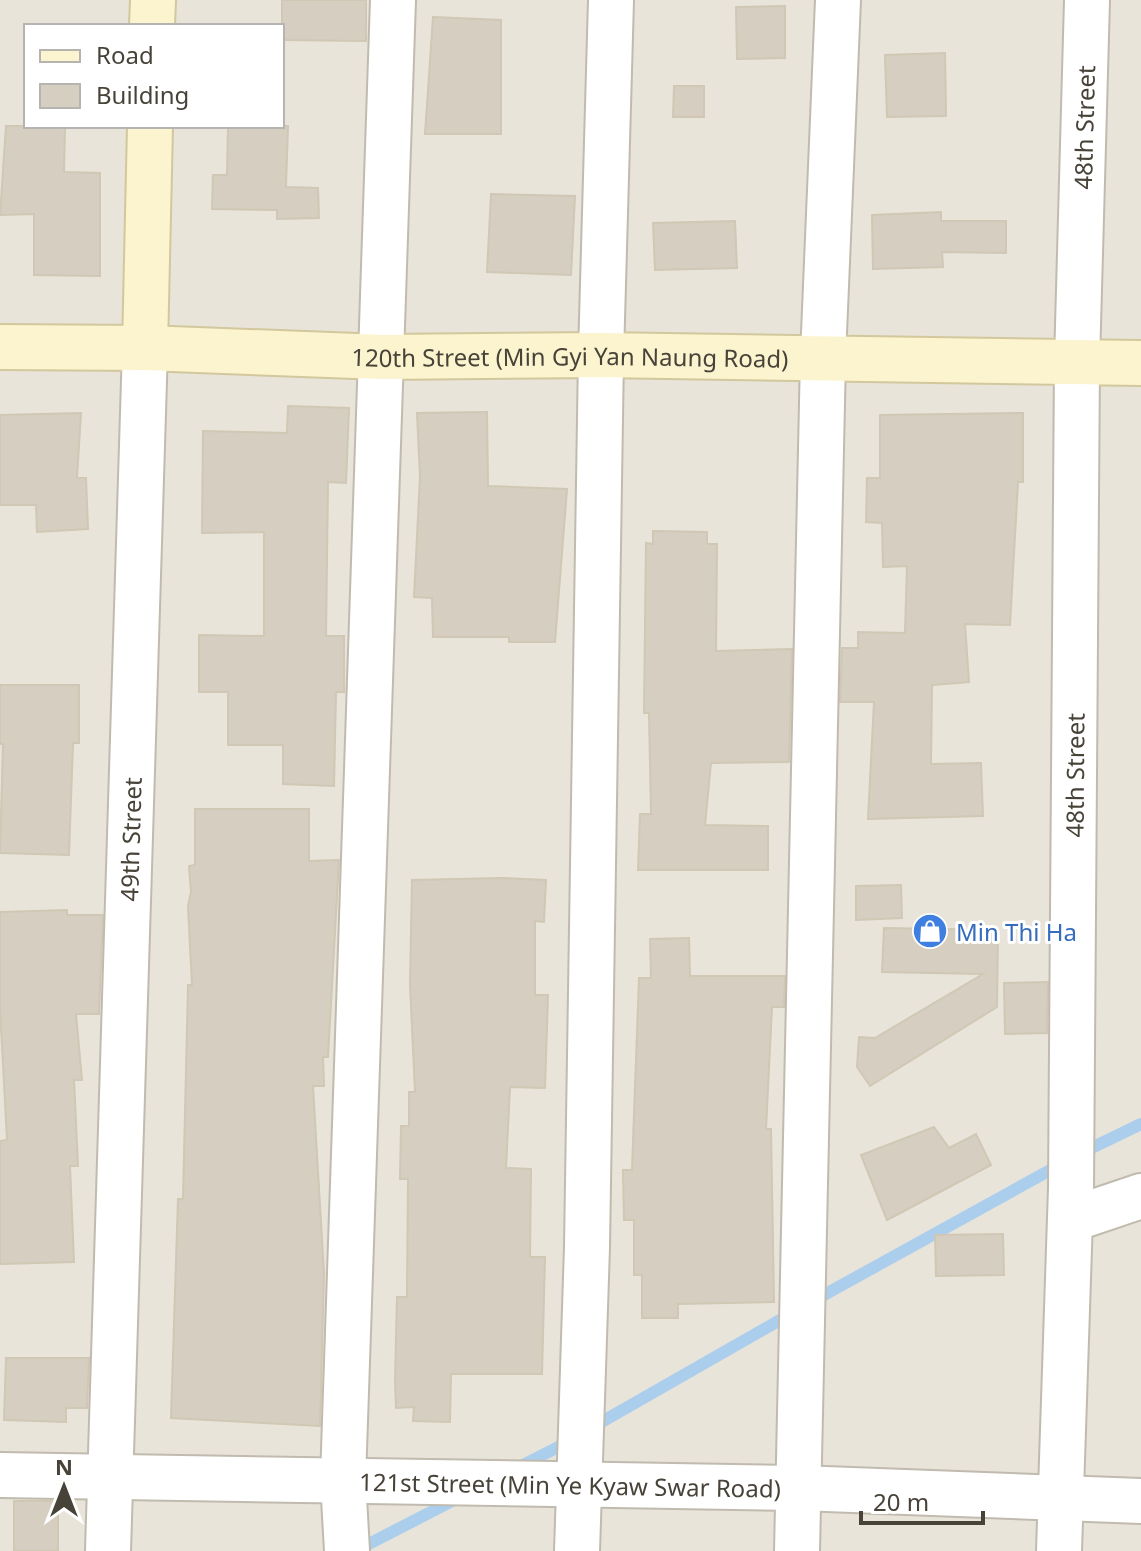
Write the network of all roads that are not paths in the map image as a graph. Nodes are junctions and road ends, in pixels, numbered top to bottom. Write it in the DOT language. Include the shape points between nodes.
graph roads {
  1 [pos="153,0"];
  2 [pos="393,0"];
  3 [pos="611,0"];
  4 [pos="838,0"];
  5 [pos="1087,0"];
  6 [pos="152,24"];
  7 [pos="150,128"];
  8 [pos="0,347"];
  9 [pos="145,348"];
  10 [pos="601,355"];
  11 [pos="382,357"];
  12 [pos="823,357"];
  13 [pos="1077,362"];
  14 [pos="1141,363"];
  15 [pos="1141,1196"];
  16 [pos="1071,1204"];
  17 [pos="581,1455"];
  18 [pos="0,1475"];
  19 [pos="110,1476"];
  20 [pos="343,1480"];
  21 [pos="799,1488"];
  22 [pos="1061,1500"];
  23 [pos="1141,1501"];
  24 [pos="347,1544"];
  25 [pos="108,1551"];
  26 [pos="577,1551"];
  27 [pos="797,1551"];
  28 [pos="1059,1551"];
  1 -- 6 [label="street"];
  2 -- 11 [label="street"];
  3 -- 10 [label="street"];
  4 -- 12 [label="street"];
  5 -- 13 [label="street, 48th Street"];
  7 -- 9 [label="street, 49th Street"];
  8 -- 9 [label="street, 120th Street (Min Gyi Yan Naung Road)"];
  9 -- 11 [label="street, 120th Street (Min Gyi Yan Naung Road)"];
  9 -- 19 [label="street, 49th Street"];
  10 -- 11 [label="street, 120th Street (Min Gyi Yan Naung Road)"];
  10 -- 12 [label="street, 120th Street (Min Gyi Yan Naung Road)"];
  10 -- 17 [label="street"];
  11 -- 20 [label="street"];
  12 -- 13 [label="street, 120th Street (Min Gyi Yan Naung Road)"];
  12 -- 21 [label="street"];
  13 -- 14 [label="street, 120th Street (Min Gyi Yan Naung Road)"];
  13 -- 16 [label="street, 48th Street"];
  15 -- 16 [label="street"];
  16 -- 22 [label="street, 48th Street"];
  17 -- 20 [label="street, 121st Street (Min Ye Kyaw Swar Road)"];
  17 -- 21 [label="street, 121st Street (Min Ye Kyaw Swar Road)"];
  17 -- 26 [label="street"];
  18 -- 19 [label="street, 121st Street (Min Ye Kyaw Swar Road)"];
  19 -- 20 [label="street, 121st Street (Min Ye Kyaw Swar Road)"];
  19 -- 25 [label="street, 49th Street"];
  20 -- 24 [label="street"];
  21 -- 22 [label="street, 121st Street (Min Ye Kyaw Swar Road)"];
  21 -- 27 [label="street"];
  22 -- 23 [label="street, 121st Street (Min Ye Kyaw Swar Road)"];
  22 -- 28 [label="street, 48th Street"];
}
